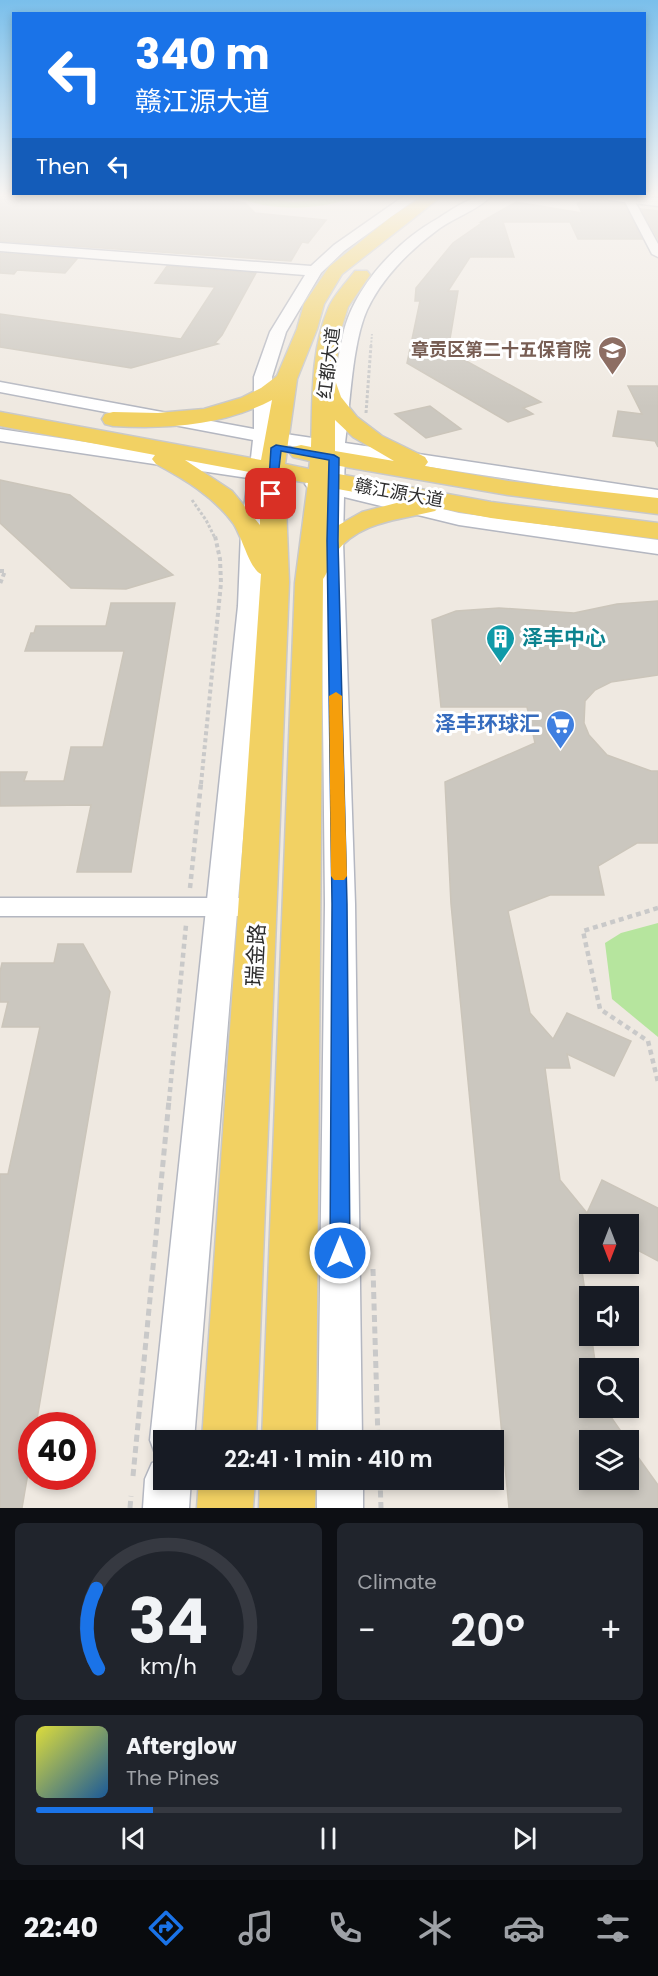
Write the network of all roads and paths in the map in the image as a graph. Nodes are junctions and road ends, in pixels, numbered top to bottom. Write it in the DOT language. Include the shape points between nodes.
graph roads {
  1 [pos="252,266"];
  2 [pos="320,266"];
  3 [pos="342,266"];
  4 [pos="368,266"];
  5 [pos="390,266"];
  6 [pos="315,271"];
  7 [pos="373,326"];
  8 [pos="324,378"];
  9 [pos="286,379"];
  10 [pos="0,387"];
  11 [pos="264,395"];
  12 [pos="0,399"];
  13 [pos="354,415"];
  14 [pos="0,419"];
  15 [pos="174,419"];
  16 [pos="117,431"];
  17 [pos="0,435"];
  18 [pos="268,457"];
  19 [pos="410,459"];
  20 [pos="166,460"];
  21 [pos="327,468"];
  22 [pos="187,495"];
  23 [pos="658,496"];
  24 [pos="499,499"];
  25 [pos="658,506"];
  26 [pos="418,507"];
  27 [pos="658,531"];
  28 [pos="252,532"];
  29 [pos="332,541"];
  30 [pos="658,547"];
  31 [pos="0,571"];
  32 [pos="292,583"];
  33 [pos="0,585"];
  34 [pos="0,907"];
  35 [pos="240,908"];
  36 [pos="658,908"];
  37 [pos="188,909"];
  38 [pos="658,1082"];
  39 [pos="372,1262"];
  40 [pos="173,1430"];
  41 [pos="229,1430"];
  42 [pos="289,1430"];
  43 [pos="340,1430"];
  44 [pos="378,1430"];
  45 [pos="167,1490"];
  46 [pos="226,1490"];
  47 [pos="288,1490"];
  48 [pos="340,1490"];
  49 [pos="380,1490"];
  50 [pos="130,1508"];
  51 [pos="166,1508"];
  52 [pos="225,1508"];
  53 [pos="288,1508"];
  54 [pos="340,1508"];
  55 [pos="381,1508"];
  1 -- 6 [label="street"];
  2 -- 6 [label="street"];
  3 -- 9 [label="main road, 红都大道" via="314,304"];
  4 -- 8 [label="main road, 红都大道" via="338,307"];
  5 -- 13 [label="street" via="359,310 351,333"];
  6 -- 11 [label="street" via="278,332 263,377"];
  7 -- 13 [label="path"];
  8 -- 13 [label="main road" via="331,398"];
  8 -- 21 [label="main road, 红都大道"];
  9 -- 11 [label="main road"];
  9 -- 18 [label="main road, 红都大道"];
  10 -- 15 [label="street"];
  11 -- 15 [label="main road" via="221,411"];
  11 -- 18 [label="street"];
  12 -- 16 [label="main road, 赣江源大道"];
  13 -- 19 [label="main road" via="369,437"];
  13 -- 21 [label="street"];
  14 -- 16 [label="main road, 赣江源大道"];
  15 -- 16 [label="main road"];
  15 -- 18 [label="street"];
  16 -- 18 [label="main road, 赣江源大道"];
  16 -- 20 [label="main road"];
  17 -- 20 [label="street"];
  18 -- 20 [label="street"];
  18 -- 21 [label="main road, 赣江源大道"];
  18 -- 21 [label="street"];
  18 -- 28 [label="street"];
  18 -- 32 [label="main road, 瑞金路"];
  19 -- 21 [label="street"];
  19 -- 23 [label="street"];
  19 -- 24 [label="main road"];
  20 -- 28 [label="main road" via="212,488"];
  21 -- 24 [label="main road, 赣江源大道"];
  21 -- 26 [label="street"];
  21 -- 29 [label="street"];
  21 -- 32 [label="main road, 瑞金路"];
  22 -- 37 [label="path" via="204,514 221,555"];
  24 -- 25 [label="main road, 赣江源大道"];
  24 -- 26 [label="main road" via="459,506"];
  24 -- 27 [label="main road, 赣江源大道"];
  26 -- 29 [label="main road" via="368,519"];
  26 -- 30 [label="street" via="459,519"];
  28 -- 32 [label="main road"];
  28 -- 35 [label="street"];
  29 -- 32 [label="main road"];
  29 -- 43 [label="street" via="340,904"];
  31 -- 33 [label="path" via="5,571"];
  32 -- 35 [label="main road, 瑞金路"];
  32 -- 42 [label="main road, 瑞金路"];
  34 -- 37 [label="street"];
  35 -- 37 [label="street"];
  35 -- 40 [label="street"];
  35 -- 41 [label="main road, 瑞金路"];
  36 -- 38 [label="path" via="583,931 600,1009 648,1041"];
  37 -- 50 [label="path"];
  39 -- 44 [label="path"];
  45 -- 51 [label="street"];
  46 -- 52 [label="main road"];
  47 -- 53 [label="main road"];
  48 -- 54 [label="street"];
  49 -- 55 [label="path"];
}
